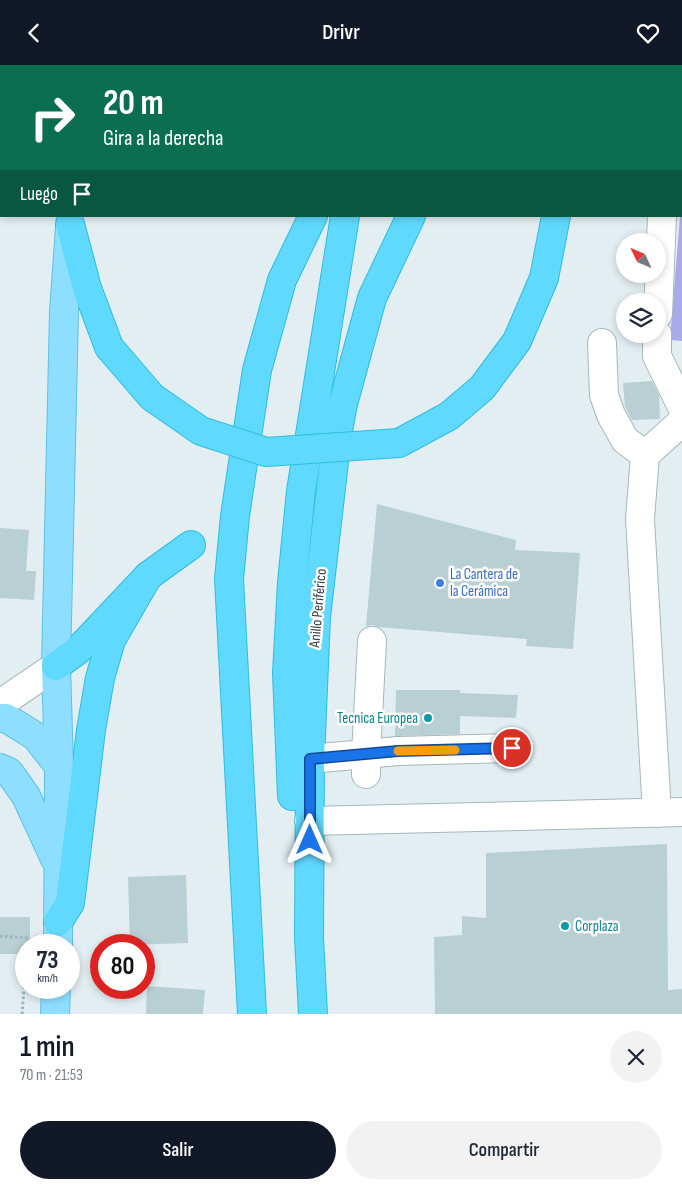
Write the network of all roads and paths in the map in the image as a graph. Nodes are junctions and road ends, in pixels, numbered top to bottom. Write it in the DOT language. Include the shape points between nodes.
graph roads {
  1 [pos="313,217"];
  2 [pos="345,217"];
  3 [pos="412,217"];
  4 [pos="556,217"];
  5 [pos="662,217"];
  6 [pos="70,220"];
  7 [pos="659,293"];
  8 [pos="602,343"];
  9 [pos="657,343"];
  10 [pos="682,407"];
  11 [pos="682,421"];
  12 [pos="645,455"];
  13 [pos="191,545"];
  14 [pos="148,575"];
  15 [pos="372,641"];
  16 [pos="56,666"];
  17 [pos="0,703"];
  18 [pos="0,718"];
  19 [pos="512,748"];
  20 [pos="310,759"];
  21 [pos="366,764"];
  22 [pos="59,767"];
  23 [pos="0,768"];
  24 [pos="670,813"];
  25 [pos="310,821"];
  26 [pos="58,865"];
  27 [pos="58,933"];
  28 [pos="0,936"];
  29 [pos="15,937"];
  30 [pos="310,939"];
  31 [pos="23,999"];
  32 [pos="56,999"];
  33 [pos="22,1014"];
  34 [pos="56,1014"];
  35 [pos="252,1014"];
  36 [pos="313,1014"];
  1 -- 35 [label="highway" via="282,280 257,370 229,579"];
  2 -- 30 [label="highway" via="301,491 287,673 294,828"];
  3 -- 20 [label="highway, Anillo Periférico" via="372,298 341,412 316,617"];
  4 -- 6 [label="highway, bridge" via="544,278 517,341 482,388 449,416 400,443 266,453 201,431 152,397 109,347 87,288"];
  5 -- 7 [label="street"];
  6 -- 16 [label="main road" via="64,311"];
  8 -- 12 [label="street" via="604,395 611,415 625,440"];
  9 -- 10 [label="street" via="657,355"];
  11 -- 12 [label="street"];
  12 -- 24 [label="street" via="640,519"];
  13 -- 14 [label="highway"];
  14 -- 16 [label="highway" via="78,649"];
  14 -- 27 [label="highway" via="111,640 100,678 70,903"];
  15 -- 21 [label="street"];
  16 -- 17 [label="street"];
  16 -- 22 [label="main road"];
  18 -- 22 [label="main road" via="6,717 35,735"];
  19 -- 21 [label="street" via="398,751"];
  20 -- 21 [label="street"];
  20 -- 25 [label="highway, Anillo Periférico"];
  22 -- 26 [label="main road"];
  23 -- 26 [label="main road" via="9,772 26,796"];
  24 -- 25 [label="street"];
  25 -- 30 [label="highway, Anillo Periférico"];
  26 -- 27 [label="main road"];
  28 -- 29 [label="path"];
  30 -- 36 [label="highway, Anillo Periférico"];
  31 -- 33 [label="path"];
  32 -- 34 [label="main road"];
}
